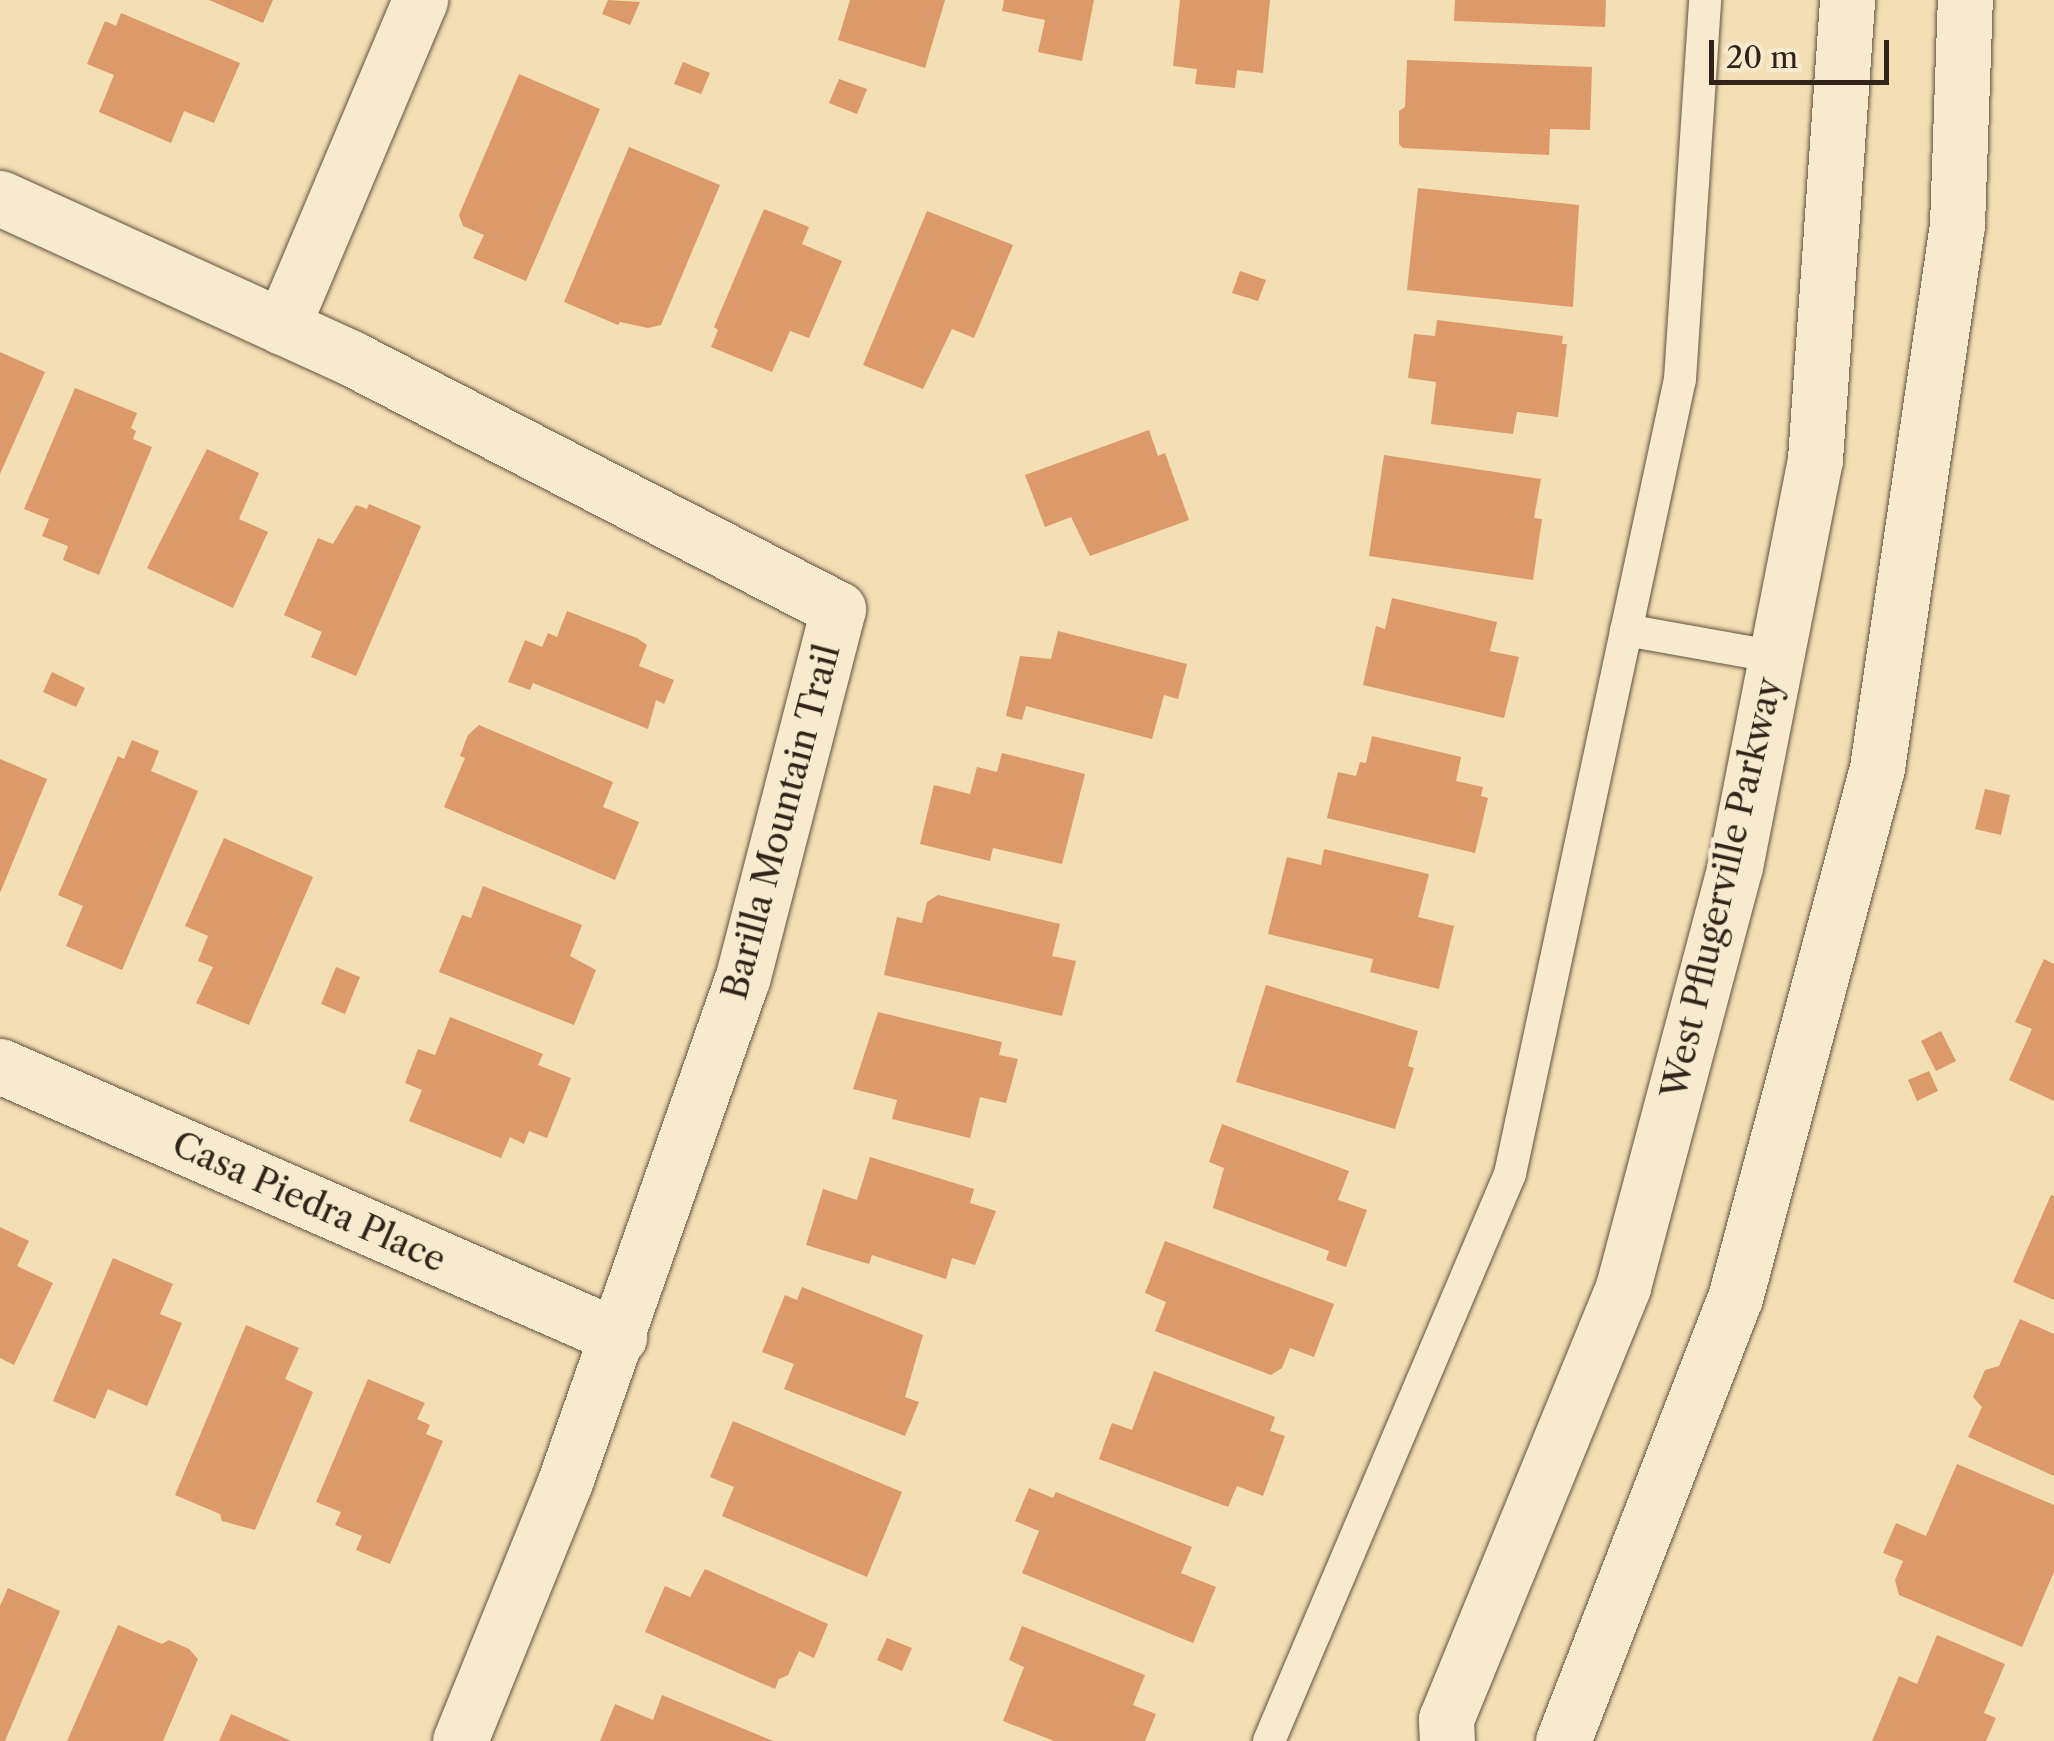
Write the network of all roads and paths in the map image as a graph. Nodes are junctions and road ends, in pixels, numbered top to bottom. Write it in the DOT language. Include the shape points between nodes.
graph roads {
  1 [pos="420,0"];
  2 [pos="1704,0"];
  3 [pos="1847,0"];
  4 [pos="1965,0"];
  5 [pos="0,198"];
  6 [pos="282,327"];
  7 [pos="1626,630"];
  8 [pos="1777,657"];
  9 [pos="0,1066"];
  10 [pos="619,1336"];
  11 [pos="460,1741"];
  12 [pos="1269,1741"];
  13 [pos="1447,1741"];
  14 [pos="1563,1741"];
  1 -- 6 [label="main road"];
  2 -- 7 [label="lane" via="1680,379"];
  3 -- 8 [label="main road, West Pflugerville Parkway" via="1815,460"];
  4 -- 14 [label="main road" via="1957,225 1877,768 1735,1298"];
  5 -- 6 [label="main road, Barilla Mountain Trail"];
  6 -- 10 [label="main road, Barilla Mountain Trail" via="838,609 742,979"];
  7 -- 8 [label="lane"];
  7 -- 12 [label="lane" via="1510,1174"];
  8 -- 13 [label="main road, West Pflugerville Parkway" via="1735,868 1623,1286 1446,1719"];
  9 -- 10 [label="main road, Casa Piedra Place"];
  10 -- 11 [label="main road, Barilla Mountain Trail"];
}
